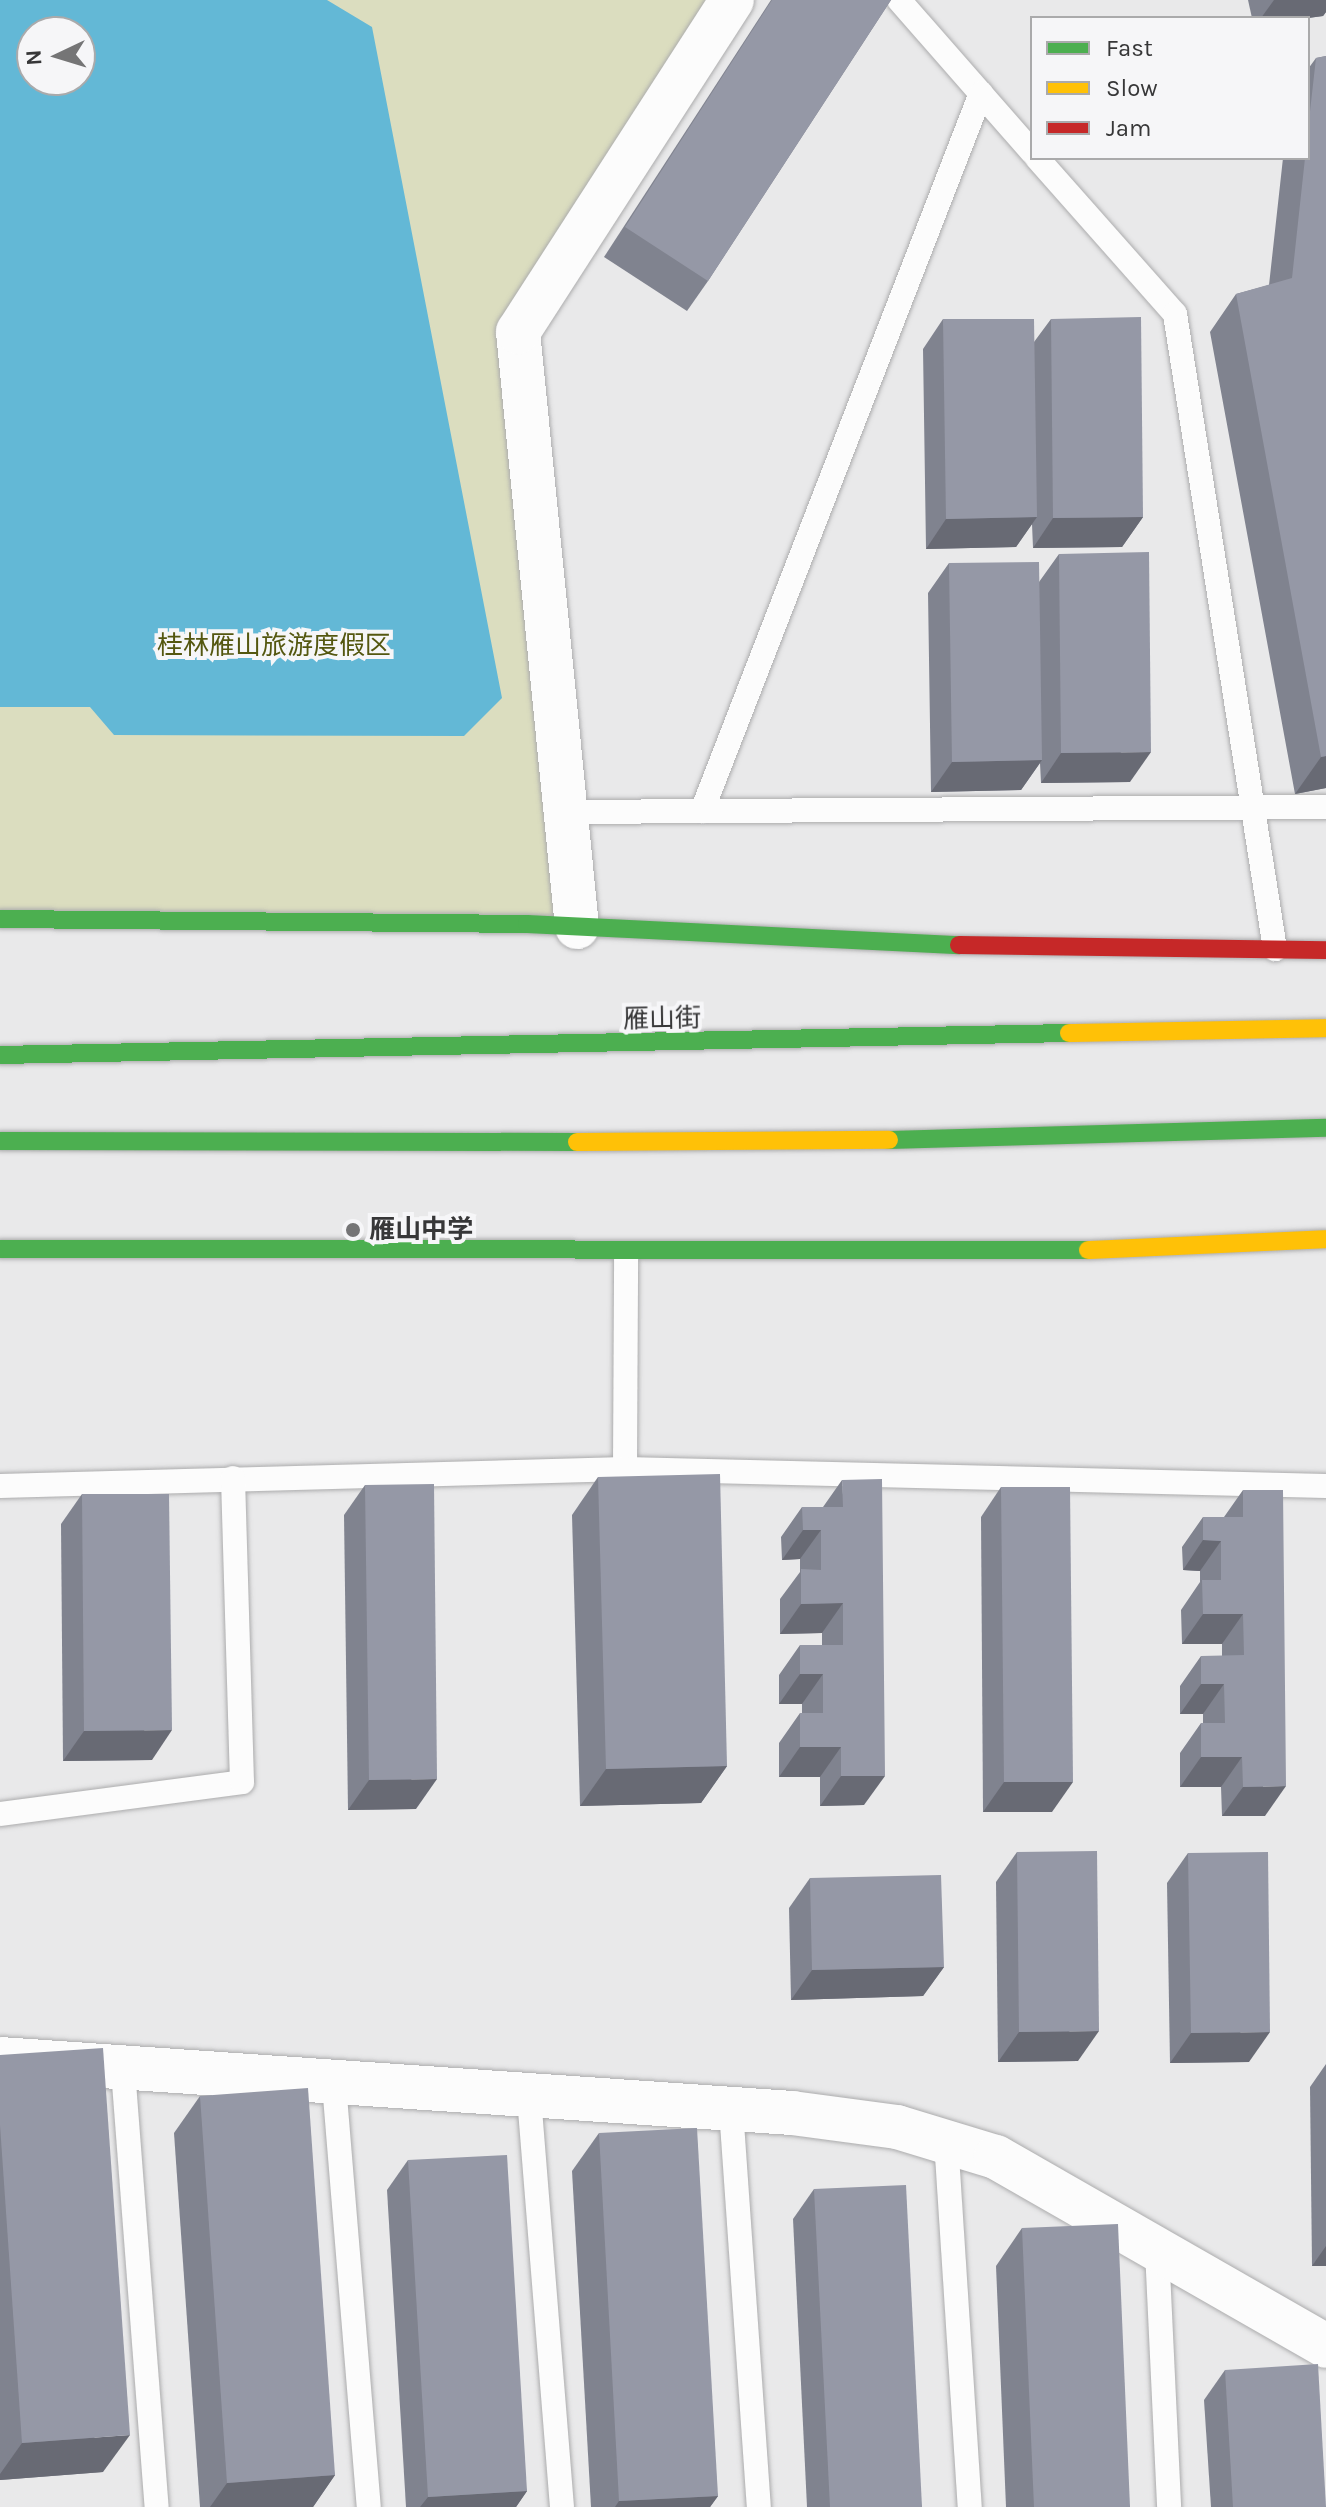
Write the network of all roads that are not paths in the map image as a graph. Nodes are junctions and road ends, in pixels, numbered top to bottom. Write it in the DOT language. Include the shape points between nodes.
graph roads {
  1 [pos="732,0"];
  2 [pos="899,0"];
  3 [pos="981,93"];
  4 [pos="1030,150"];
  5 [pos="1039,160"];
  6 [pos="1326,807"];
  7 [pos="1252,808"];
  8 [pos="702,811"];
  9 [pos="566,812"];
  10 [pos="0,919"];
  11 [pos="577,927"];
  12 [pos="1275,949"];
  13 [pos="1326,950"];
  14 [pos="1326,1028"];
  15 [pos="0,1055"];
  16 [pos="1326,1128"];
  17 [pos="0,1141"];
  18 [pos="1326,1239"];
  19 [pos="0,1249"];
  20 [pos="626,1254"];
  21 [pos="625,1469"];
  22 [pos="233,1478"];
  23 [pos="0,1486"];
  24 [pos="1326,1486"];
  25 [pos="0,1814"];
  26 [pos="0,2059"];
  27 [pos="123,2070"];
  28 [pos="334,2084"];
  29 [pos="529,2097"];
  30 [pos="731,2109"];
  31 [pos="946,2140"];
  32 [pos="1157,2250"];
  33 [pos="1326,2346"];
  34 [pos="157,2507"];
  35 [pos="369,2507"];
  36 [pos="562,2507"];
  37 [pos="759,2507"];
  38 [pos="970,2507"];
  39 [pos="1169,2507"];
  1 -- 9 [label="street" via="518,332"];
  2 -- 3 [label="lane"];
  3 -- 4 [label="lane"];
  3 -- 8 [label="lane"];
  5 -- 7 [label="lane" via="1175,314"];
  6 -- 7 [label="lane"];
  7 -- 8 [label="lane"];
  7 -- 12 [label="lane"];
  8 -- 9 [label="lane"];
  9 -- 11 [label="street"];
  10 -- 11 [label="main road"];
  11 -- 12 [label="main road" via="935,945"];
  12 -- 13 [label="main road"];
  14 -- 15 [label="main road, 雁山街"];
  16 -- 17 [label="main road" via="826,1142"];
  18 -- 20 [label="main road" via="1014,1253"];
  19 -- 20 [label="main road"];
  20 -- 21 [label="lane"];
  21 -- 22 [label="lane"];
  21 -- 24 [label="lane"];
  22 -- 23 [label="lane"];
  22 -- 25 [label="lane" via="242,1782"];
  26 -- 27 [label="street"];
  27 -- 28 [label="street"];
  27 -- 34 [label="lane"];
  28 -- 29 [label="street"];
  28 -- 35 [label="lane"];
  29 -- 30 [label="street"];
  29 -- 36 [label="lane"];
  30 -- 31 [label="street" via="882,2125"];
  30 -- 37 [label="lane"];
  31 -- 32 [label="street" via="996,2157"];
  31 -- 38 [label="lane"];
  32 -- 33 [label="street"];
  32 -- 39 [label="lane"];
}
